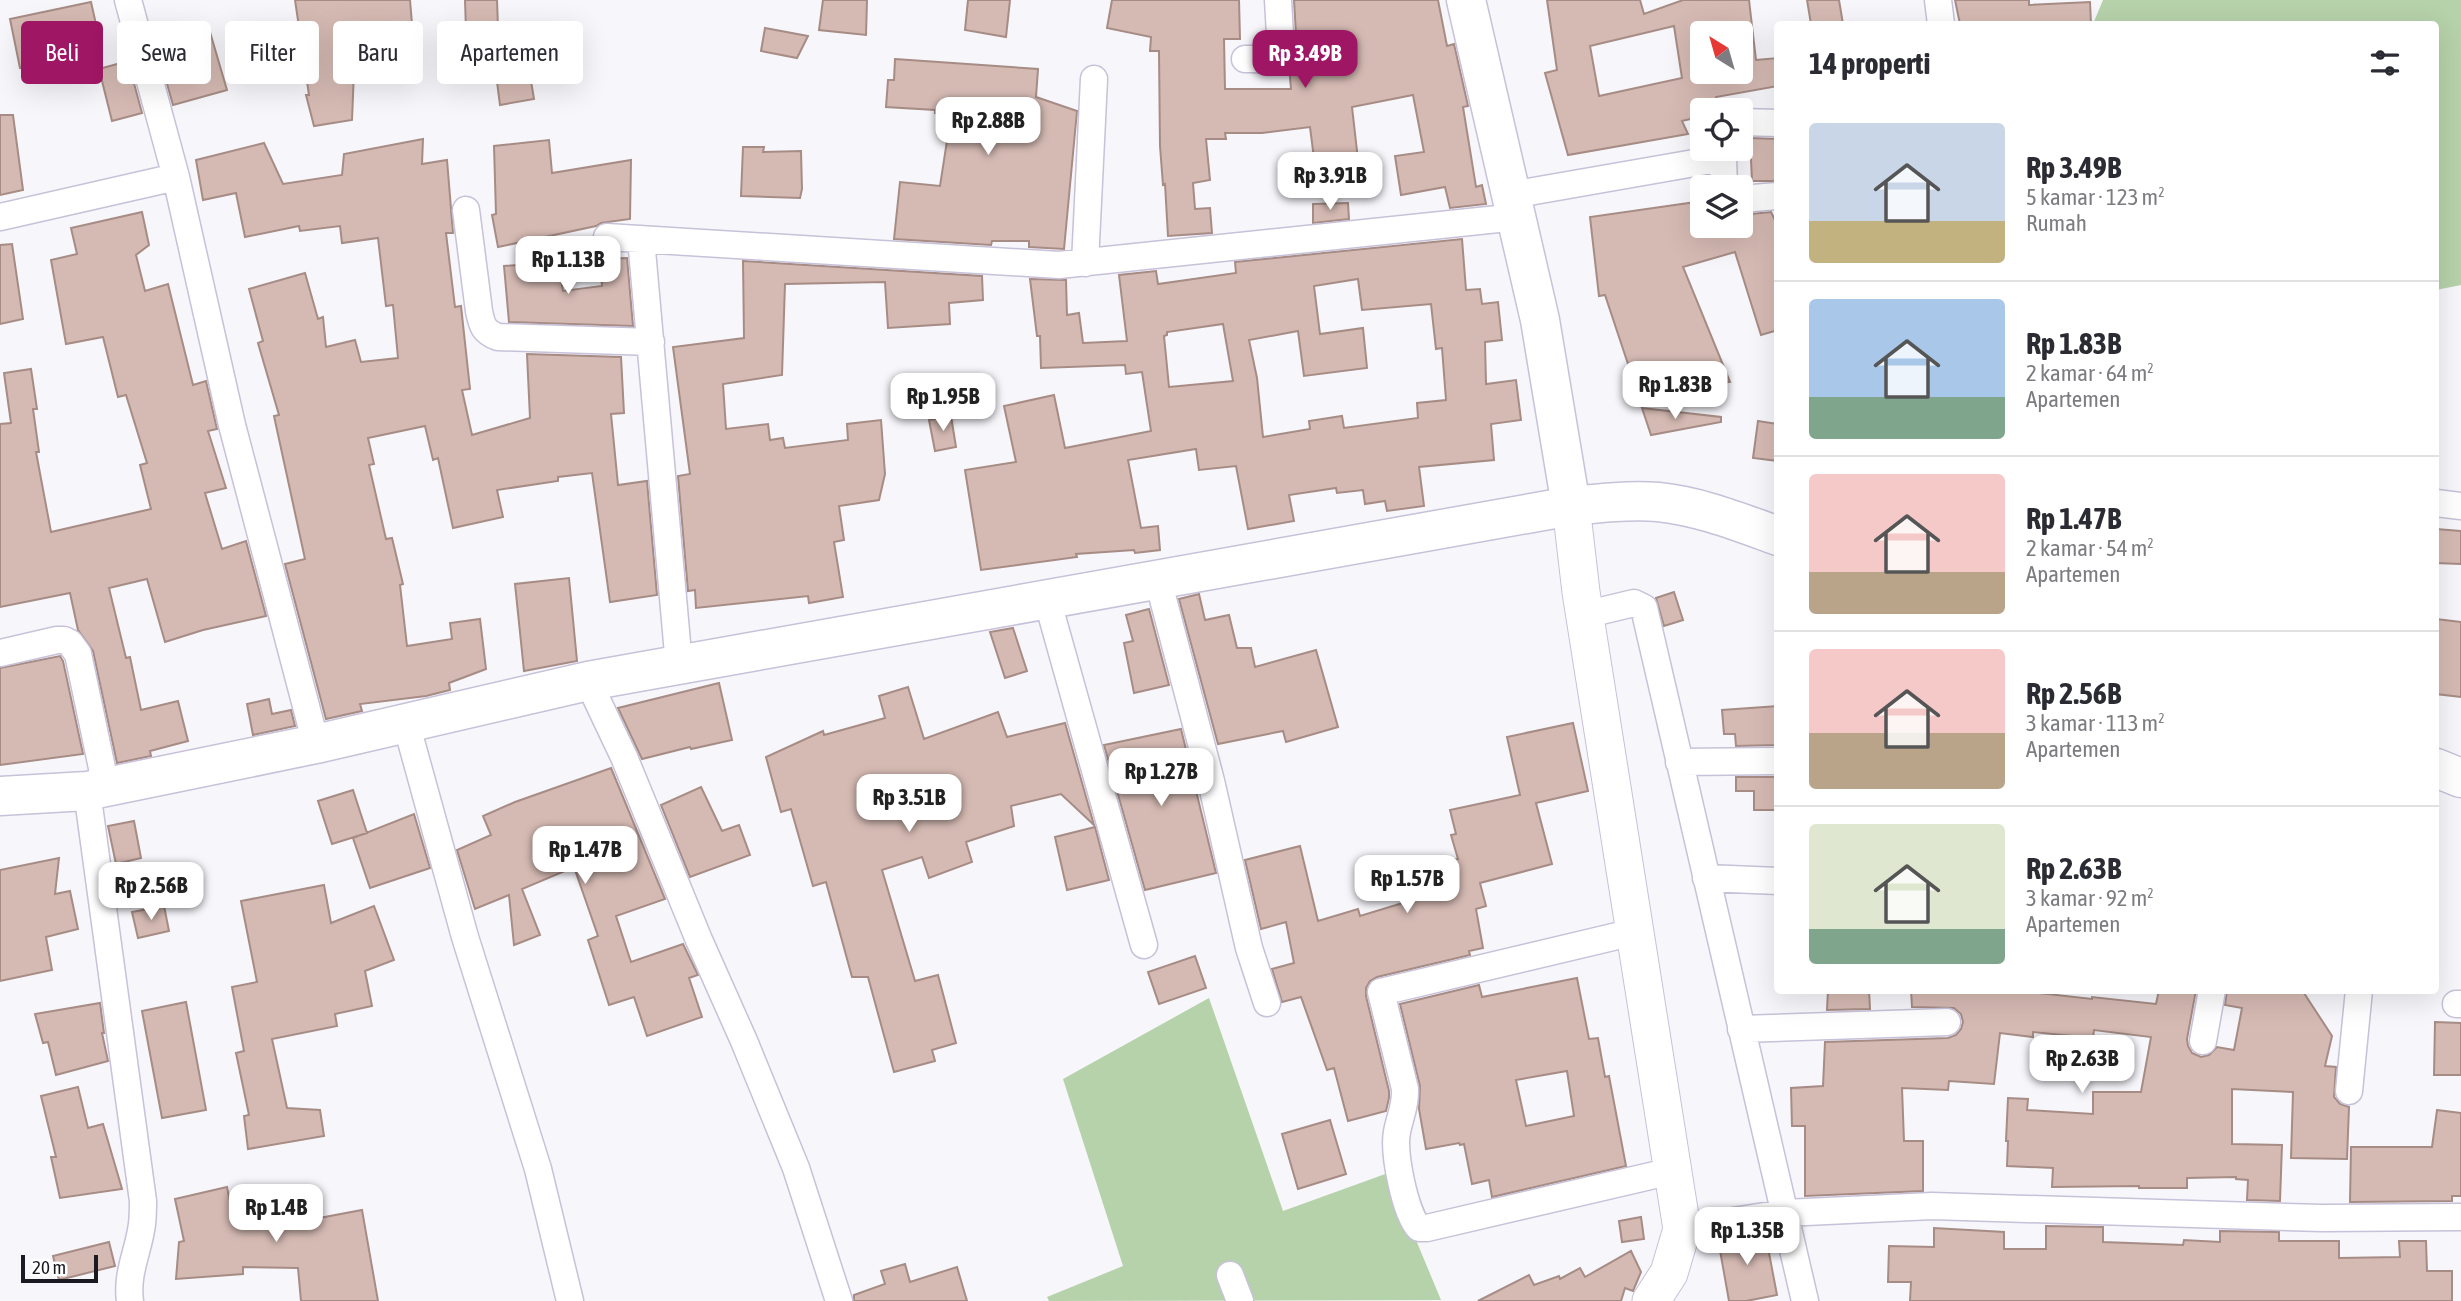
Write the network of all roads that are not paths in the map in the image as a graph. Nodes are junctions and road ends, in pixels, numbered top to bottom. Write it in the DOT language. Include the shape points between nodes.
graph roads {
  1 [pos="128,0"];
  2 [pos="1278,0"];
  3 [pos="1466,0"];
  4 [pos="1938,0"];
  5 [pos="1941,21"];
  6 [pos="1245,59"];
  7 [pos="1094,79"];
  8 [pos="1753,122"];
  9 [pos="1774,123"];
  10 [pos="1693,161"];
  11 [pos="176,177"];
  12 [pos="1774,196"];
  13 [pos="1753,198"];
  14 [pos="1514,206"];
  15 [pos="466,210"];
  16 [pos="0,217"];
  17 [pos="607,237"];
  18 [pos="641,239"];
  19 [pos="1085,263"];
  20 [pos="651,342"];
  21 [pos="2439,503"];
  22 [pos="1571,506"];
  23 [pos="2461,506"];
  24 [pos="1774,535"];
  25 [pos="1158,580"];
  26 [pos="1047,599"];
  27 [pos="1583,604"];
  28 [pos="0,653"];
  29 [pos="679,666"];
  30 [pos="588,681"];
  31 [pos="406,723"];
  32 [pos="316,744"];
  33 [pos="1774,761"];
  34 [pos="1679,762"];
  35 [pos="2439,769"];
  36 [pos="2461,778"];
  37 [pos="97,789"];
  38 [pos="0,796"];
  39 [pos="1706,878"];
  40 [pos="1774,881"];
  41 [pos="1634,932"];
  42 [pos="1144,945"];
  43 [pos="2211,994"];
  44 [pos="2359,994"];
  45 [pos="1267,1003"];
  46 [pos="1947,1023"];
  47 [pos="1741,1029"];
  48 [pos="2203,1041"];
  49 [pos="2349,1090"];
  50 [pos="1672,1171"];
  51 [pos="1785,1213"];
  52 [pos="2461,1217"];
  53 [pos="1682,1229"];
  54 [pos="1230,1275"];
  55 [pos="130,1301"];
  56 [pos="570,1301"];
  57 [pos="839,1301"];
  58 [pos="1240,1301"];
  59 [pos="1651,1301"];
  60 [pos="1805,1301"];
  1 -- 11 [label="street"];
  2 -- 6 [label="street" via="1281,52 1266,59"];
  3 -- 14 [label="highway"];
  4 -- 5 [label="street"];
  7 -- 19 [label="street"];
  8 -- 9 [label="street"];
  10 -- 14 [label="street"];
  11 -- 16 [label="street"];
  11 -- 32 [label="street" via="232,425"];
  12 -- 13 [label="street"];
  14 -- 19 [label="street"];
  14 -- 22 [label="highway" via="1540,320"];
  15 -- 20 [label="street" via="482,326 487,333"];
  17 -- 18 [label="street"];
  18 -- 19 [label="street"];
  18 -- 20 [label="street"];
  20 -- 29 [label="street"];
  21 -- 23 [label="street"];
  22 -- 24 [label="highway" via="1659,502 1718,515"];
  22 -- 25 [label="highway"];
  22 -- 27 [label="main road"];
  25 -- 26 [label="highway"];
  25 -- 45 [label="street" via="1249,948"];
  26 -- 29 [label="highway"];
  26 -- 42 [label="street"];
  27 -- 34 [label="street" via="1634,603 1644,608"];
  27 -- 41 [label="main road"];
  28 -- 37 [label="street" via="57,640 75,648"];
  29 -- 30 [label="highway"];
  30 -- 31 [label="highway"];
  30 -- 57 [label="street" via="796,1168"];
  31 -- 32 [label="highway"];
  31 -- 56 [label="street" via="465,937 538,1169"];
  32 -- 37 [label="highway"];
  33 -- 34 [label="street"];
  34 -- 39 [label="street"];
  35 -- 36 [label="highway"];
  37 -- 38 [label="highway"];
  37 -- 55 [label="street" via="143,1201"];
  39 -- 40 [label="street"];
  39 -- 47 [label="street"];
  41 -- 50 [label="main road"];
  41 -- 50 [label="street" via="1381,992 1405,1089 1406,1104 1396,1134 1399,1169 1419,1228"];
  43 -- 48 [label="street"];
  44 -- 49 [label="street"];
  46 -- 47 [label="street"];
  47 -- 51 [label="street"];
  50 -- 53 [label="main road"];
  51 -- 52 [label="street" via="1932,1206 2322,1218"];
  51 -- 53 [label="street"];
  51 -- 60 [label="street"];
  53 -- 59 [label="main road" via="1669,1273"];
  54 -- 58 [label="street"];
}
